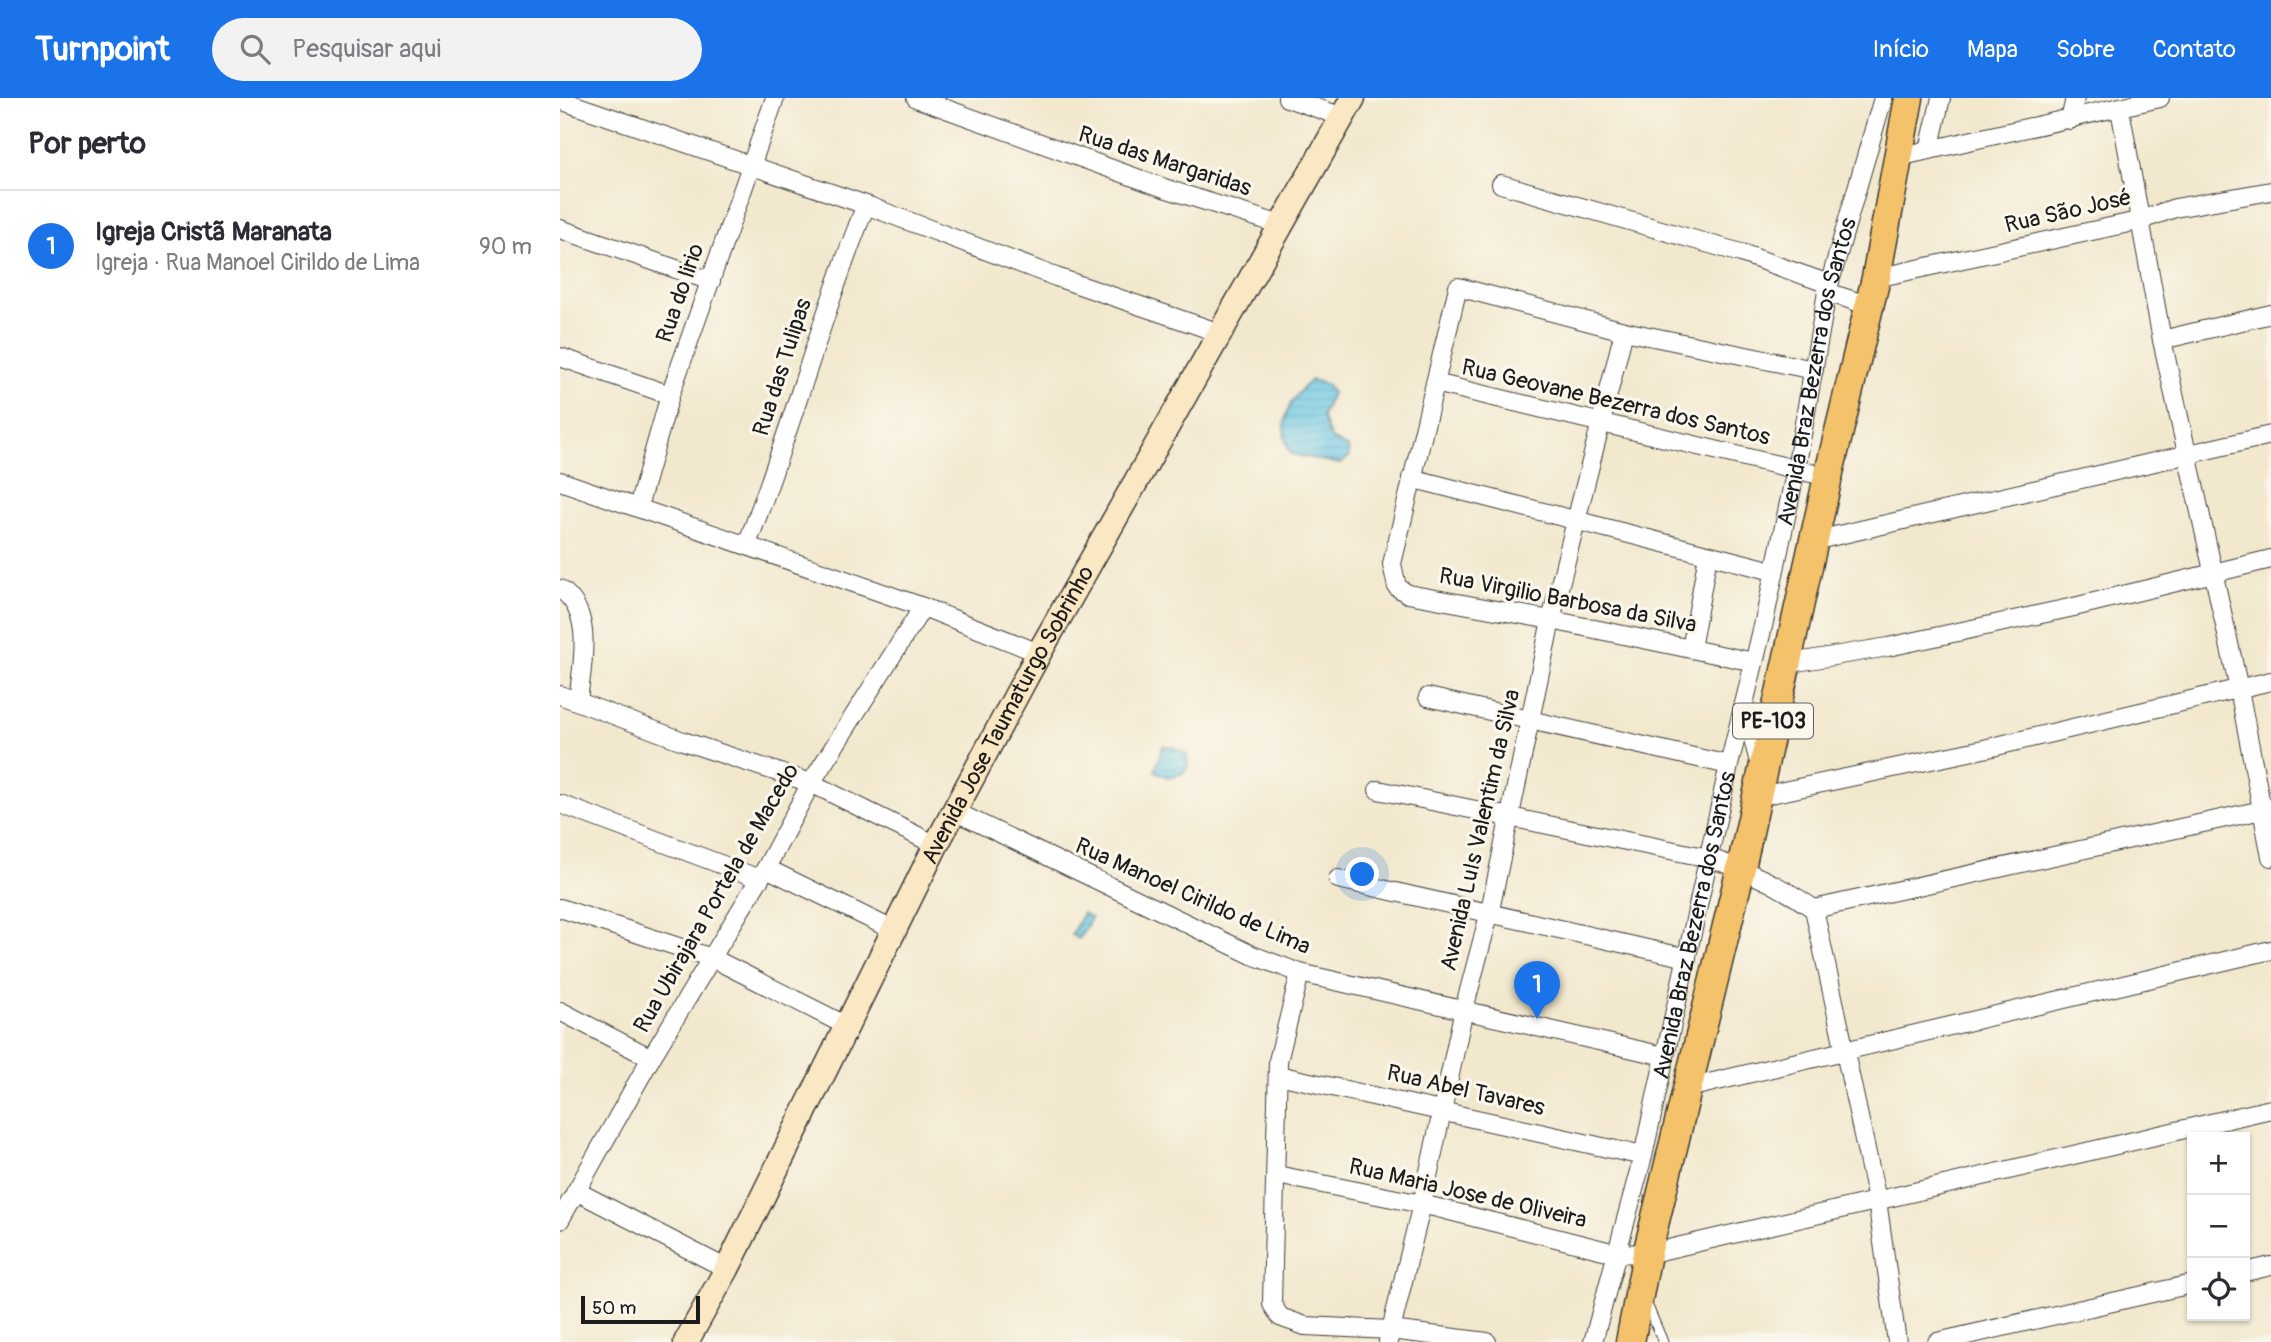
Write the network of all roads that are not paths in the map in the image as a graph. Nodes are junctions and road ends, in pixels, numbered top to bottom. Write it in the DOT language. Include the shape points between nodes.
graph roads {
  1 [pos="775,98"];
  2 [pos="916,98"];
  3 [pos="1287,98"];
  4 [pos="1883,98"];
  5 [pos="1909,98"];
  6 [pos="1941,98"];
  7 [pos="2075,98"];
  8 [pos="2160,98"];
  9 [pos="560,100"];
  10 [pos="1348,108"];
  11 [pos="2120,109"];
  12 [pos="2070,120"];
  13 [pos="1929,150"];
  14 [pos="1898,157"];
  15 [pos="751,165"];
  16 [pos="1501,184"];
  17 [pos="2271,191"];
  18 [pos="866,205"];
  19 [pos="2138,221"];
  20 [pos="1282,225"];
  21 [pos="560,229"];
  22 [pos="1876,278"];
  23 [pos="711,281"];
  24 [pos="1828,288"];
  25 [pos="1870,306"];
  26 [pos="2271,314"];
  27 [pos="1624,331"];
  28 [pos="1220,333"];
  29 [pos="2162,340"];
  30 [pos="560,357"];
  31 [pos="1814,370"];
  32 [pos="1434,383"];
  33 [pos="670,395"];
  34 [pos="1598,425"];
  35 [pos="2271,435"];
  36 [pos="2187,456"];
  37 [pos="1796,469"];
  38 [pos="1828,477"];
  39 [pos="1411,478"];
  40 [pos="560,481"];
  41 [pos="638,507"];
  42 [pos="1577,522"];
  43 [pos="1813,541"];
  44 [pos="747,544"];
  45 [pos="1708,555"];
  46 [pos="2271,559"];
  47 [pos="1773,571"];
  48 [pos="2212,572"];
  49 [pos="560,589"];
  50 [pos="923,607"];
  51 [pos="1551,620"];
  52 [pos="1690,649"];
  53 [pos="1039,653"];
  54 [pos="1754,663"];
  55 [pos="1785,664"];
  56 [pos="2271,681"];
  57 [pos="2239,689"];
  58 [pos="560,695"];
  59 [pos="1428,697"];
  60 [pos="578,700"];
  61 [pos="1744,705"];
  62 [pos="1530,720"];
  63 [pos="1729,765"];
  64 [pos="811,783"];
  65 [pos="1759,786"];
  66 [pos="1378,790"];
  67 [pos="560,804"];
  68 [pos="2267,809"];
  69 [pos="956,813"];
  70 [pos="1509,815"];
  71 [pos="936,845"];
  72 [pos="2271,857"];
  73 [pos="1709,858"];
  74 [pos="1741,868"];
  75 [pos="763,873"];
  76 [pos="1338,878"];
  77 [pos="560,908"];
  78 [pos="1814,909"];
  79 [pos="1489,915"];
  80 [pos="895,931"];
  81 [pos="2271,950"];
  82 [pos="712,958"];
  83 [pos="1686,958"];
  84 [pos="1300,973"];
  85 [pos="1464,1009"];
  86 [pos="560,1011"];
  87 [pos="847,1026"];
  88 [pos="1845,1051"];
  89 [pos="1664,1056"];
  90 [pos="650,1058"];
  91 [pos="1278,1075"];
  92 [pos="1686,1092"];
  93 [pos="1442,1109"];
  94 [pos="2271,1109"];
  95 [pos="1648,1133"];
  96 [pos="1643,1156"];
  97 [pos="1277,1175"];
  98 [pos="576,1191"];
  99 [pos="1877,1200"];
  100 [pos="1422,1204"];
  101 [pos="560,1220"];
  102 [pos="1615,1253"];
  103 [pos="1647,1254"];
  104 [pos="2271,1266"];
  105 [pos="726,1269"];
  106 [pos="2250,1271"];
  107 [pos="2187,1285"];
  108 [pos="1641,1290"];
  109 [pos="1390,1336"];
  110 [pos="686,1342"];
  111 [pos="1487,1342"];
  112 [pos="1593,1342"];
  113 [pos="1630,1342"];
  114 [pos="1663,1342"];
  115 [pos="1897,1342"];
  116 [pos="1937,1342"];
  1 -- 15 [label="street, Rua do lirio"];
  2 -- 20 [label="street, Rua das Margaridas" via="1117,172"];
  3 -- 10 [label="street"];
  4 -- 24 [label="street, Avenida Braz Bezerra dos Santos"];
  5 -- 14 [label="main road, Avenida Braz Bezerra dos Santos / PE-103"];
  6 -- 13 [label="street"];
  7 -- 12 [label="street"];
  8 -- 11 [label="street"];
  9 -- 15 [label="street"];
  10 -- 20 [label="street, Avenida Jose Taumaturgo Sobrinho"];
  11 -- 12 [label="street"];
  11 -- 19 [label="street"];
  12 -- 13 [label="street"];
  13 -- 14 [label="street"];
  14 -- 22 [label="main road, Avenida Braz Bezerra dos Santos / PE-103"];
  15 -- 18 [label="street"];
  15 -- 23 [label="street, Rua do lirio"];
  16 -- 24 [label="street" via="1741,253"];
  17 -- 19 [label="street, Rua São José" via="2175,208"];
  18 -- 28 [label="street"];
  18 -- 44 [label="street, Rua das Tulipas" via="818,327 790,425"];
  19 -- 22 [label="street, Rua São José"];
  19 -- 29 [label="street"];
  20 -- 28 [label="street, Avenida Jose Taumaturgo Sobrinho"];
  21 -- 23 [label="street"];
  22 -- 25 [label="main road, Avenida Braz Bezerra dos Santos / PE-103"];
  23 -- 33 [label="street, Rua do lirio"];
  24 -- 25 [label="street"];
  24 -- 31 [label="street, Avenida Braz Bezerra dos Santos"];
  25 -- 38 [label="main road, Avenida Braz Bezerra dos Santos / PE-103"];
  26 -- 29 [label="street"];
  27 -- 31 [label="street"];
  27 -- 32 [label="street" via="1458,287"];
  27 -- 34 [label="street, Avenida LuIs Valentim da Silva"];
  28 -- 53 [label="street, Avenida Jose Taumaturgo Sobrinho"];
  29 -- 36 [label="street"];
  30 -- 33 [label="street"];
  31 -- 37 [label="street, Avenida Braz Bezerra dos Santos"];
  32 -- 34 [label="street, Rua Geovane Bezerra dos Santos"];
  32 -- 39 [label="street"];
  33 -- 41 [label="street, Rua do lirio"];
  34 -- 37 [label="street, Rua Geovane Bezerra dos Santos"];
  34 -- 42 [label="street, Avenida LuIs Valentim da Silva"];
  35 -- 36 [label="street"];
  36 -- 43 [label="street"];
  36 -- 48 [label="street"];
  37 -- 38 [label="street, Rua Geovane Bezerra dos Santos"];
  37 -- 47 [label="street, Avenida Braz Bezerra dos Santos"];
  38 -- 43 [label="main road, Avenida Braz Bezerra dos Santos / PE-103"];
  39 -- 42 [label="street"];
  39 -- 51 [label="street, Rua Virgilio Barbosa da Silva" via="1392,564 1397,587 1408,594"];
  40 -- 41 [label="street"];
  41 -- 44 [label="street"];
  42 -- 45 [label="street"];
  42 -- 51 [label="street, Avenida LuIs Valentim da Silva"];
  43 -- 55 [label="main road, Avenida Braz Bezerra dos Santos / PE-103"];
  44 -- 50 [label="street"];
  45 -- 47 [label="street"];
  45 -- 52 [label="street"];
  46 -- 48 [label="street"];
  47 -- 54 [label="street, Avenida Braz Bezerra dos Santos"];
  48 -- 55 [label="street" via="2074,607"];
  48 -- 57 [label="street"];
  49 -- 60 [label="street" via="575,603 581,618"];
  50 -- 53 [label="street"];
  50 -- 64 [label="street, Rua Ubirajara Portela de Macedo"];
  51 -- 52 [label="street, Rua Virgilio Barbosa da Silva"];
  51 -- 62 [label="street, Avenida LuIs Valentim da Silva"];
  52 -- 54 [label="street, Rua Virgilio Barbosa da Silva"];
  53 -- 69 [label="street, Avenida Jose Taumaturgo Sobrinho"];
  54 -- 61 [label="street, Avenida Braz Bezerra dos Santos"];
  55 -- 65 [label="main road, Avenida Braz Bezerra dos Santos / PE-103"];
  56 -- 57 [label="street"];
  57 -- 65 [label="street" via="1988,748"];
  57 -- 68 [label="street"];
  58 -- 60 [label="street"];
  59 -- 62 [label="street"];
  60 -- 64 [label="street"];
  61 -- 63 [label="street, Avenida Braz Bezerra dos Santos"];
  61 -- 65 [label="street"];
  62 -- 63 [label="street"];
  62 -- 70 [label="street, Avenida LuIs Valentim da Silva"];
  63 -- 73 [label="street, Avenida Braz Bezerra dos Santos"];
  64 -- 71 [label="street"];
  64 -- 75 [label="street, Rua Ubirajara Portela de Macedo"];
  65 -- 74 [label="main road, Avenida Braz Bezerra dos Santos / PE-103"];
  66 -- 70 [label="street"];
  67 -- 75 [label="street"];
  68 -- 72 [label="street"];
  68 -- 78 [label="street"];
  69 -- 71 [label="street, Avenida Jose Taumaturgo Sobrinho"];
  69 -- 84 [label="street, Rua Manoel Cirildo de Lima" via="1252,955"];
  70 -- 73 [label="street"];
  70 -- 79 [label="street, Avenida LuIs Valentim da Silva"];
  71 -- 80 [label="street, Avenida Jose Taumaturgo Sobrinho"];
  73 -- 74 [label="street"];
  73 -- 83 [label="street, Avenida Braz Bezerra dos Santos"];
  74 -- 78 [label="street"];
  74 -- 92 [label="main road, Avenida Braz Bezerra dos Santos / PE-103"];
  75 -- 80 [label="street"];
  75 -- 82 [label="street, Rua Ubirajara Portela de Macedo"];
  76 -- 79 [label="street"];
  77 -- 82 [label="street"];
  78 -- 88 [label="street"];
  79 -- 83 [label="street"];
  79 -- 85 [label="street, Avenida LuIs Valentim da Silva"];
  80 -- 87 [label="street, Avenida Jose Taumaturgo Sobrinho"];
  81 -- 88 [label="street"];
  82 -- 87 [label="street"];
  82 -- 90 [label="street, Rua Ubirajara Portela de Macedo"];
  83 -- 89 [label="street, Avenida Braz Bezerra dos Santos"];
  84 -- 85 [label="street, Rua Manoel Cirildo de Lima"];
  84 -- 91 [label="street"];
  85 -- 89 [label="street, Rua Manoel Cirildo de Lima"];
  85 -- 93 [label="street, Avenida LuIs Valentim da Silva"];
  86 -- 90 [label="street"];
  87 -- 105 [label="street, Avenida Jose Taumaturgo Sobrinho"];
  88 -- 92 [label="street"];
  88 -- 99 [label="street"];
  89 -- 95 [label="street, Avenida Braz Bezerra dos Santos"];
  90 -- 98 [label="street, Rua Ubirajara Portela de Macedo"];
  91 -- 93 [label="street, Rua Abel Tavares"];
  91 -- 97 [label="street"];
  92 -- 95 [label="street"];
  92 -- 103 [label="main road, Avenida Braz Bezerra dos Santos / PE-103"];
  93 -- 96 [label="street, Rua Abel Tavares"];
  93 -- 100 [label="street, Avenida LuIs Valentim da Silva"];
  94 -- 99 [label="street, Rua Maria Jose de Oliveira"];
  95 -- 96 [label="street, Avenida Braz Bezerra dos Santos"];
  96 -- 102 [label="street, Avenida Braz Bezerra dos Santos"];
  97 -- 100 [label="street, Rua Maria Jose de Oliveira"];
  97 -- 109 [label="street" via="1272,1304 1280,1317 1305,1326"];
  98 -- 101 [label="street, Rua Ubirajara Portela de Macedo"];
  98 -- 105 [label="street"];
  99 -- 103 [label="street, Rua Maria Jose de Oliveira"];
  99 -- 115 [label="street"];
  100 -- 102 [label="street, Rua Maria Jose de Oliveira"];
  100 -- 109 [label="street, Avenida LuIs Valentim da Silva"];
  102 -- 103 [label="street, Rua Maria Jose de Oliveira"];
  102 -- 112 [label="street, Avenida Braz Bezerra dos Santos"];
  103 -- 108 [label="main road, Avenida Braz Bezerra dos Santos / PE-103"];
  104 -- 106 [label="street"];
  105 -- 110 [label="street, Avenida Jose Taumaturgo Sobrinho"];
  107 -- 116 [label="street"];
  108 -- 113 [label="main road, Avenida Braz Bezerra dos Santos / PE-103"];
  108 -- 114 [label="lane"];
  109 -- 111 [label="street"];
}
